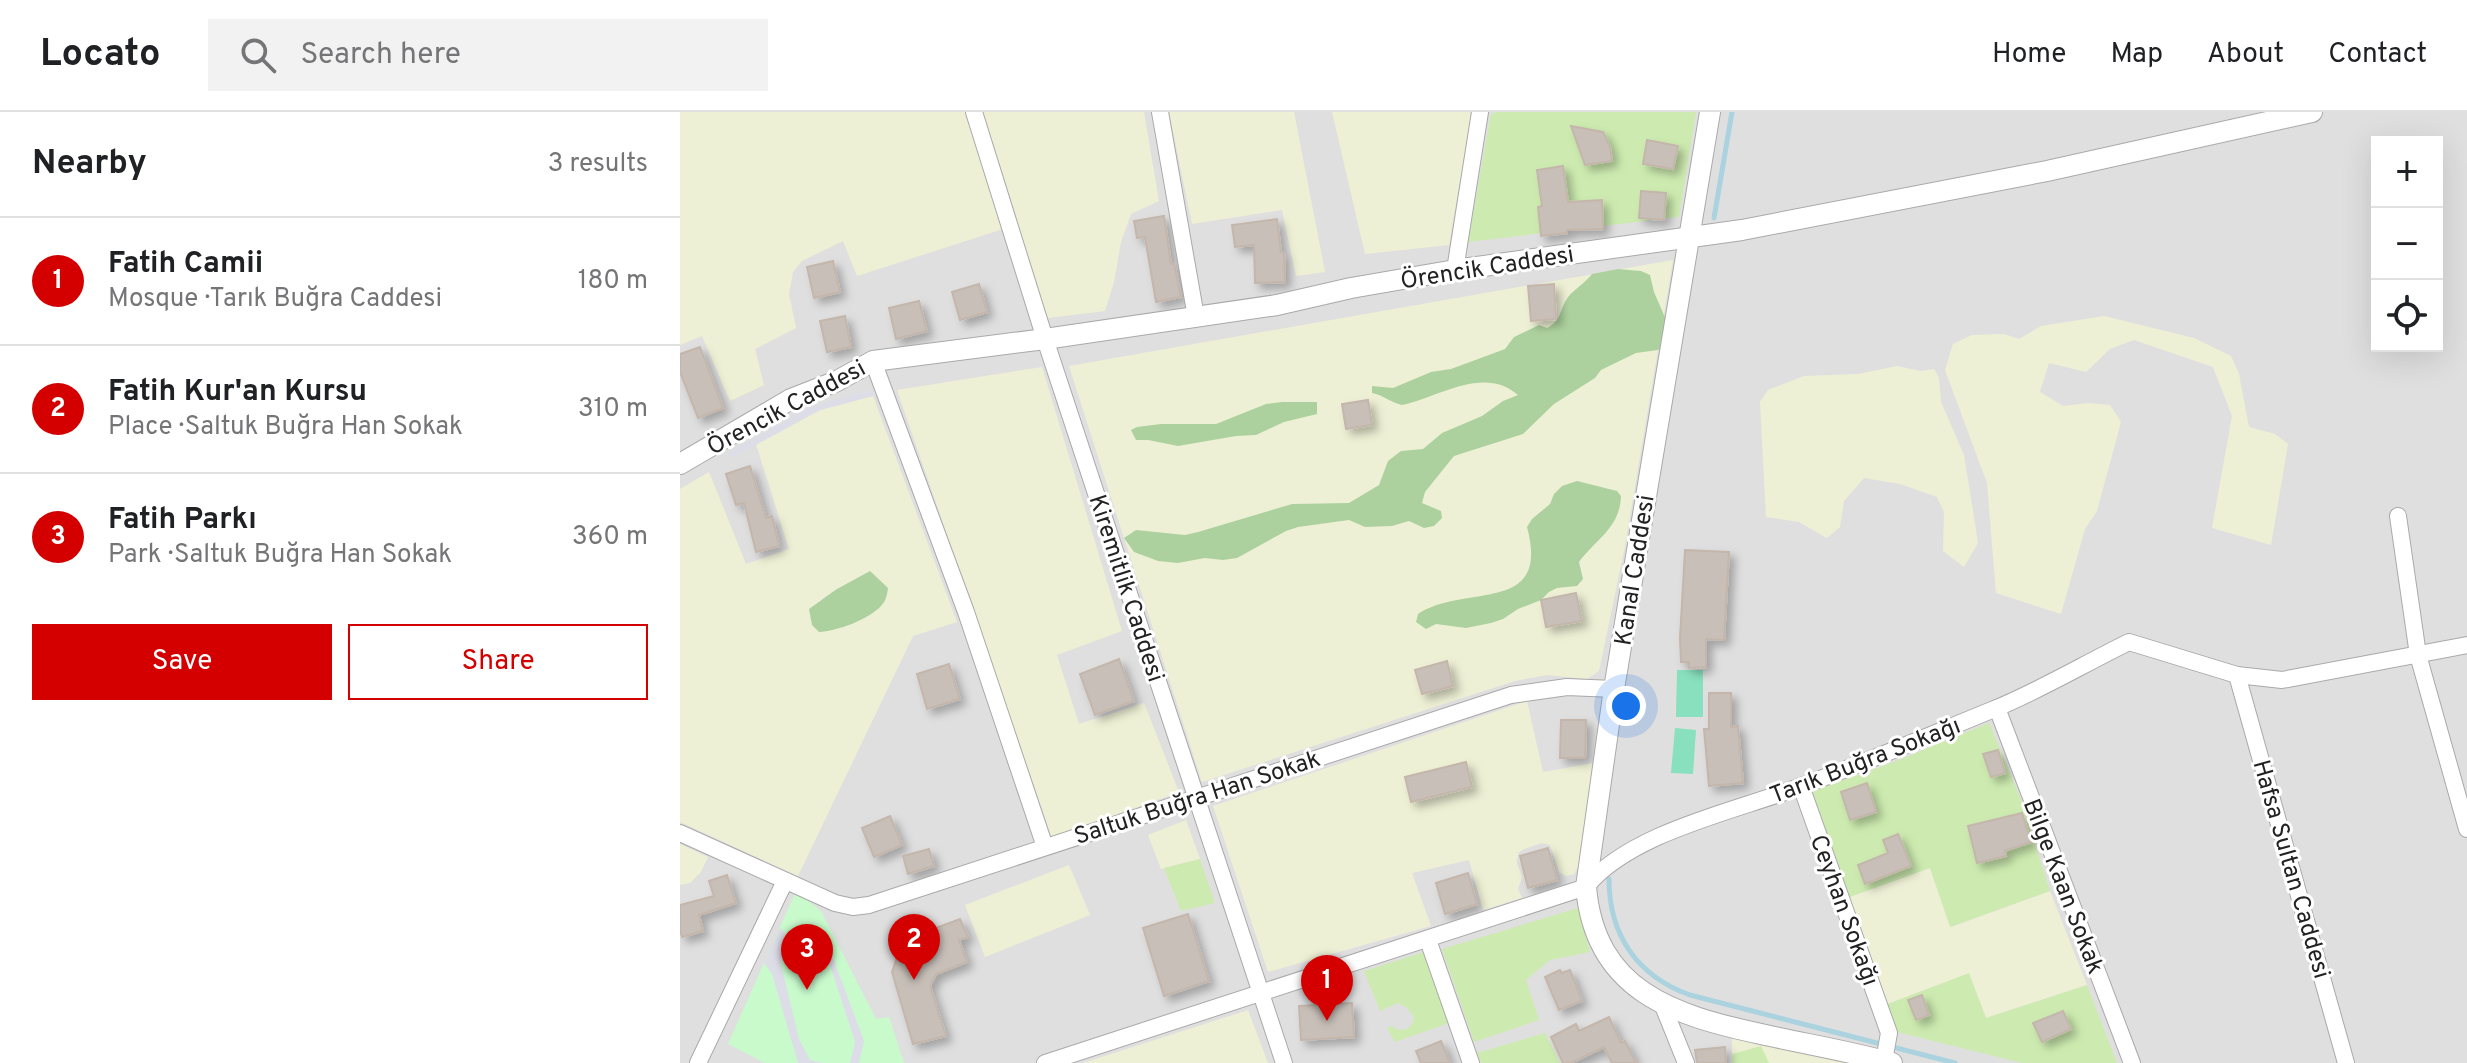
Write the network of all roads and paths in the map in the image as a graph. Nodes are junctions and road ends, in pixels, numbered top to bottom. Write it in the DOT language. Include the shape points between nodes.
graph roads {
  1 [pos="974,112"];
  2 [pos="1160,112"];
  3 [pos="1480,112"];
  4 [pos="1710,112"];
  5 [pos="2312,112"];
  6 [pos="1688,238"];
  7 [pos="1455,270"];
  8 [pos="1196,317"];
  9 [pos="1045,339"];
  10 [pos="873,361"];
  11 [pos="680,464"];
  12 [pos="2398,516"];
  13 [pos="2467,645"];
  14 [pos="2418,655"];
  15 [pos="2237,675"];
  16 [pos="1614,689"];
  17 [pos="1997,708"];
  18 [pos="1801,786"];
  19 [pos="1196,797"];
  20 [pos="2467,829"];
  21 [pos="680,833"];
  22 [pos="1045,847"];
  23 [pos="1592,879"];
  24 [pos="785,881"];
  25 [pos="1428,940"];
  26 [pos="1260,993"];
  27 [pos="1663,1006"];
  28 [pos="1888,1062"];
  29 [pos="698,1063"];
  30 [pos="1045,1063"];
  31 [pos="1284,1063"];
  32 [pos="1471,1063"];
  33 [pos="1686,1063"];
  34 [pos="2132,1063"];
  35 [pos="2346,1063"];
  1 -- 9 [label="street, Kiremitlik Caddesi"];
  2 -- 8 [label="street"];
  3 -- 7 [label="street"];
  4 -- 6 [label="street, Kanal Caddesi"];
  5 -- 6 [label="street, Örencik Caddesi" via="2047,171"];
  6 -- 7 [label="street, Örencik Caddesi"];
  6 -- 16 [label="street, Kanal Caddesi"];
  7 -- 8 [label="street, Örencik Caddesi"];
  8 -- 9 [label="street, Örencik Caddesi"];
  9 -- 10 [label="street, Örencik Caddesi"];
  9 -- 19 [label="street, Kiremitlik Caddesi"];
  10 -- 11 [label="street, Örencik Caddesi" via="791,399"];
  10 -- 22 [label="street"];
  12 -- 14 [label="street"];
  13 -- 14 [label="street"];
  14 -- 15 [label="street" via="2282,680"];
  14 -- 20 [label="street"];
  15 -- 17 [label="street, Tarık Buğra Sokağı" via="2129,642"];
  15 -- 35 [label="street, Hafsa Sultan Caddesi"];
  16 -- 19 [label="street, Saltuk Buğra Han Sokak" via="1567,687 1511,695"];
  16 -- 23 [label="street, Kanal Caddesi"];
  17 -- 18 [label="street, Tarık Buğra Sokağı"];
  17 -- 34 [label="street, Bilge Kaan Sokak"];
  18 -- 23 [label="street, Tarık Buğra Sokağı" via="1657,837"];
  18 -- 28 [label="street, Ceyhan Sokağı" via="1889,1033"];
  19 -- 22 [label="street, Saltuk Buğra Han Sokak"];
  19 -- 26 [label="street, Kiremitlik Caddesi"];
  21 -- 24 [label="street, Saltuk Buğra Han Sokak"];
  22 -- 24 [label="street, Saltuk Buğra Han Sokak" via="869,905 835,903"];
  23 -- 25 [label="street, Tarık Buğra Sokağı"];
  23 -- 27 [label="street, Kanal Caddesi" via="1593,926 1608,955 1636,987"];
  24 -- 29 [label="street"];
  25 -- 26 [label="street, Tarık Buğra Sokağı"];
  25 -- 32 [label="street"];
  26 -- 30 [label="street, Tarık Buğra Sokağı"];
  26 -- 31 [label="street, Kiremitlik Caddesi"];
  27 -- 28 [label="street, Kanal Caddesi" via="1728,1027"];
  27 -- 33 [label="street"];
}
